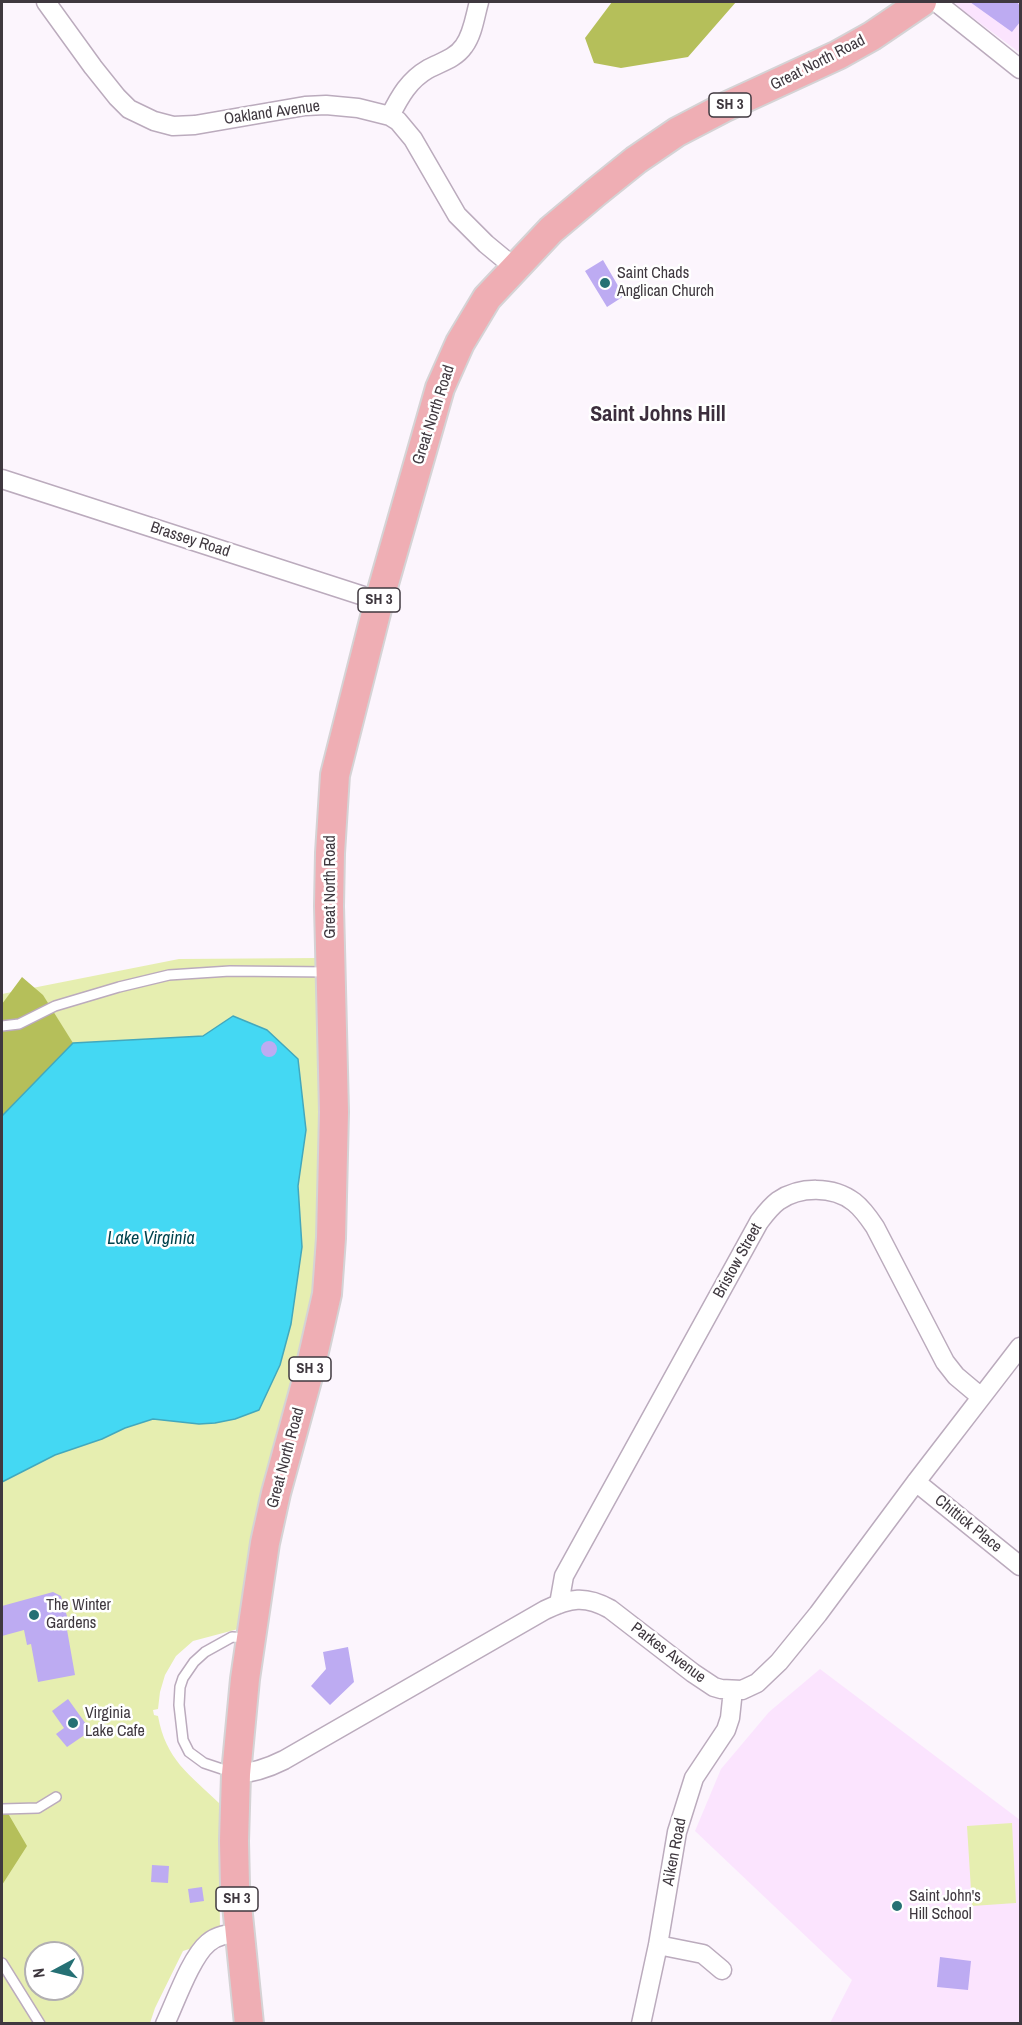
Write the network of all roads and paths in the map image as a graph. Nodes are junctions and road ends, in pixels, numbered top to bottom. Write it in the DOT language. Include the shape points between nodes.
graph roads {
  1 [pos="46,2"];
  2 [pos="479,2"];
  3 [pos="922,2"];
  4 [pos="936,2"];
  5 [pos="1020,69"];
  6 [pos="390,116"];
  7 [pos="515,268"];
  8 [pos="2,479"];
  9 [pos="379,601"];
  10 [pos="331,972"];
  11 [pos="2,1026"];
  12 [pos="1020,1347"];
  13 [pos="981,1397"];
  14 [pos="916,1482"];
  15 [pos="1020,1566"];
  16 [pos="559,1604"];
  17 [pos="250,1638"];
  18 [pos="733,1690"];
  19 [pos="236,1774"];
  20 [pos="56,1797"];
  21 [pos="2,1809"];
  22 [pos="239,1933"];
  23 [pos="658,1945"];
  24 [pos="2,1963"];
  25 [pos="722,1970"];
  26 [pos="40,2024"];
  27 [pos="165,2024"];
  28 [pos="249,2024"];
  29 [pos="641,2024"];
  1 -- 6 [label="street, Oakland Avenue" via="117,97 129,109 154,121 173,126 195,124 326,105"];
  2 -- 6 [label="street" via="463,47 407,85"];
  3 -- 7 [label="highway, Great North Road / SH 3" via="838,55 677,132 595,193 551,230"];
  4 -- 5 [label="street"];
  6 -- 7 [label="street" via="413,139 457,215"];
  7 -- 9 [label="highway, Great North Road / SH 3" via="487,298 450,364"];
  8 -- 9 [label="street, Brassey Road"];
  9 -- 10 [label="highway, Great North Road / SH 3" via="335,775 330,853"];
  10 -- 11 [label="lane" via="169,975 55,1006 20,1024"];
  10 -- 17 [label="highway, Great North Road / SH 3" via="334,1112 327,1294 274,1503"];
  12 -- 13 [label="street"];
  13 -- 14 [label="street"];
  13 -- 16 [label="street, Bristow Street" via="945,1362 875,1227 853,1201 822,1190 806,1190 779,1200 759,1222 564,1576"];
  14 -- 15 [label="street, Chittick Place"];
  14 -- 18 [label="street" via="779,1662 757,1683"];
  16 -- 18 [label="street, Parkes Avenue" via="585,1599 598,1602 706,1683"];
  16 -- 19 [label="street, Parkes Avenue" via="284,1760"];
  17 -- 19 [label="highway, Great North Road / SH 3"];
  17 -- 19 [label="lane" via="232,1637 205,1652 194,1662 180,1687 183,1740 189,1752 204,1763"];
  18 -- 23 [label="street, Aiken Road" via="726,1730 694,1778 685,1804"];
  19 -- 22 [label="highway, Great North Road / SH 3" via="234,1841"];
  20 -- 21 [label="lane" via="38,1808"];
  22 -- 27 [label="street" via="207,1944"];
  22 -- 28 [label="highway, Great North Road / SH 3"];
  23 -- 25 [label="street" via="703,1954"];
  23 -- 29 [label="street, Aiken Road"];
  24 -- 26 [label="lane"];
}
